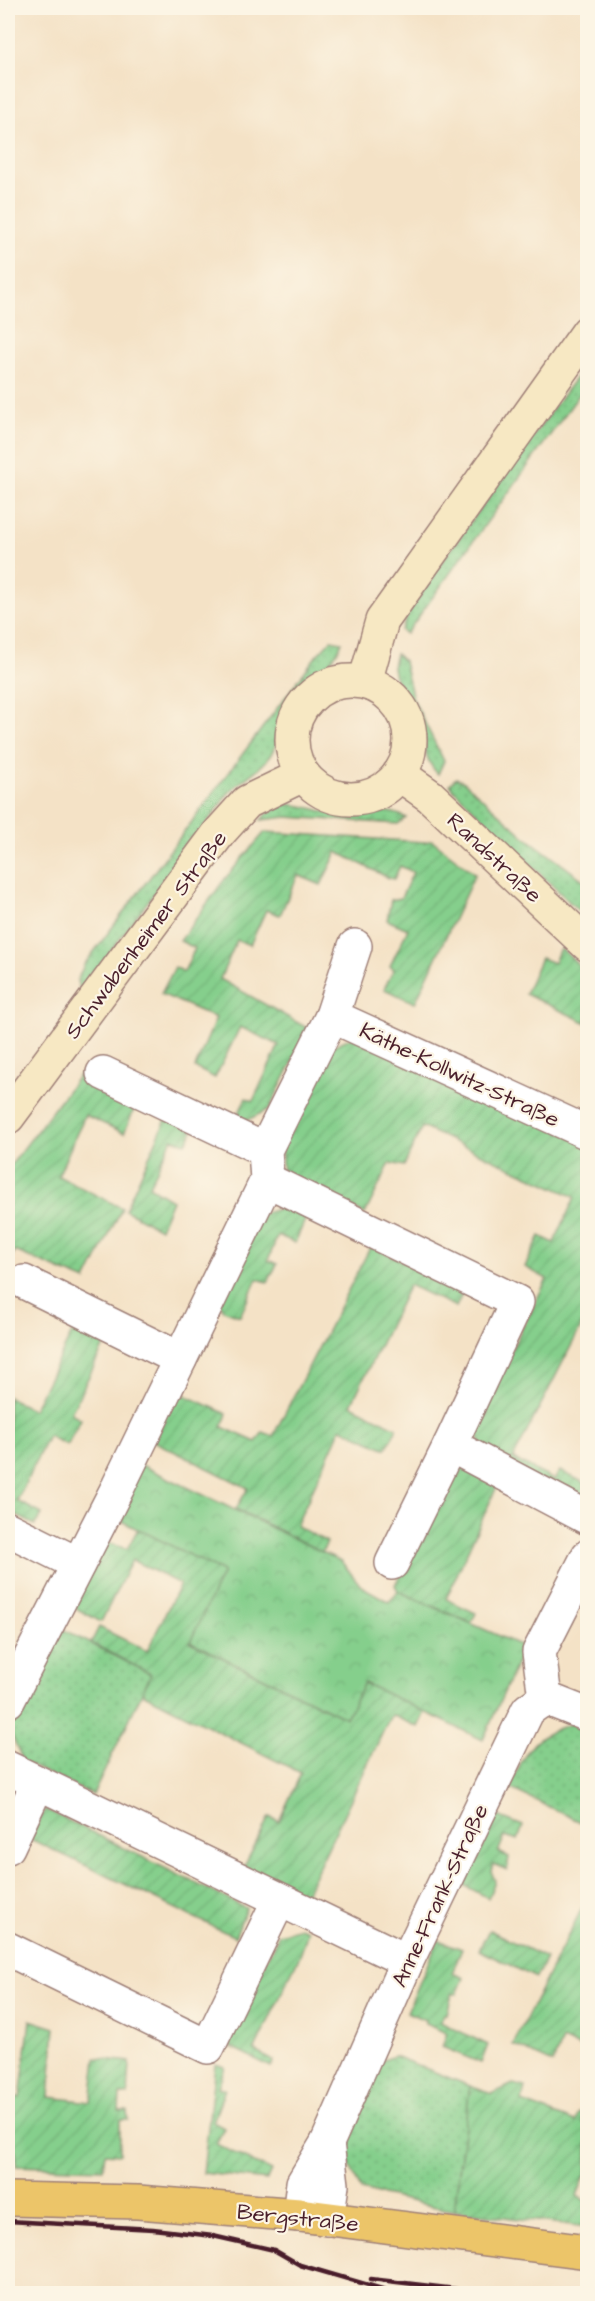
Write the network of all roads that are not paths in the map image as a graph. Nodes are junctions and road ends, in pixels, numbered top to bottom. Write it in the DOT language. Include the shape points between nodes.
graph roads {
  1 [pos="588,332"];
  2 [pos="365,682"];
  3 [pos="399,774"];
  4 [pos="303,775"];
  5 [pos="588,945"];
  6 [pos="355,946"];
  7 [pos="332,1016"];
  8 [pos="103,1073"];
  9 [pos="8,1117"];
  10 [pos="588,1133"];
  11 [pos="266,1165"];
  12 [pos="24,1282"];
  13 [pos="180,1359"];
  14 [pos="450,1445"];
  15 [pos="588,1518"];
  16 [pos="8,1529"];
  17 [pos="588,1556"];
  18 [pos="392,1563"];
  19 [pos="78,1564"];
  20 [pos="546,1698"];
  21 [pos="8,1701"];
  22 [pos="588,1715"];
  23 [pos="8,1768"];
  24 [pos="38,1783"];
  25 [pos="8,1847"];
  26 [pos="279,1900"];
  27 [pos="8,1949"];
  28 [pos="407,1961"];
  29 [pos="8,2199"];
  30 [pos="313,2217"];
  31 [pos="588,2252"];
  1 -- 2 [label="street" via="382,621"];
  2 -- 3 [label="street" via="397,702 406,719 410,738"];
  2 -- 4 [label="street" via="344,680 324,686 308,698 296,716 291,736 293,756"];
  3 -- 4 [label="street" via="385,788 351,799 316,788"];
  3 -- 5 [label="street, Randstraße" via="430,796"];
  4 -- 9 [label="street, Schwabenheimer Straße" via="247,802 219,833"];
  6 -- 7 [label="street"];
  7 -- 10 [label="street, Käthe-Kollwitz-Straße"];
  7 -- 11 [label="street"];
  8 -- 11 [label="street"];
  11 -- 13 [label="street"];
  11 -- 14 [label="street" via="517,1302"];
  12 -- 13 [label="street"];
  13 -- 19 [label="street"];
  14 -- 15 [label="street"];
  14 -- 18 [label="street"];
  16 -- 19 [label="street"];
  17 -- 20 [label="street" via="539,1652"];
  19 -- 21 [label="street"];
  20 -- 22 [label="street"];
  20 -- 28 [label="street, Anne-Frank-Straße" via="528,1710"];
  23 -- 24 [label="street"];
  24 -- 25 [label="street"];
  24 -- 26 [label="street"];
  26 -- 27 [label="street" via="208,2047"];
  26 -- 28 [label="street"];
  28 -- 30 [label="street, Anne-Frank-Straße" via="327,2143 332,2186"];
  29 -- 30 [label="main road, Bergstraße" via="138,2202"];
  30 -- 31 [label="main road, Bergstraße"];
}
